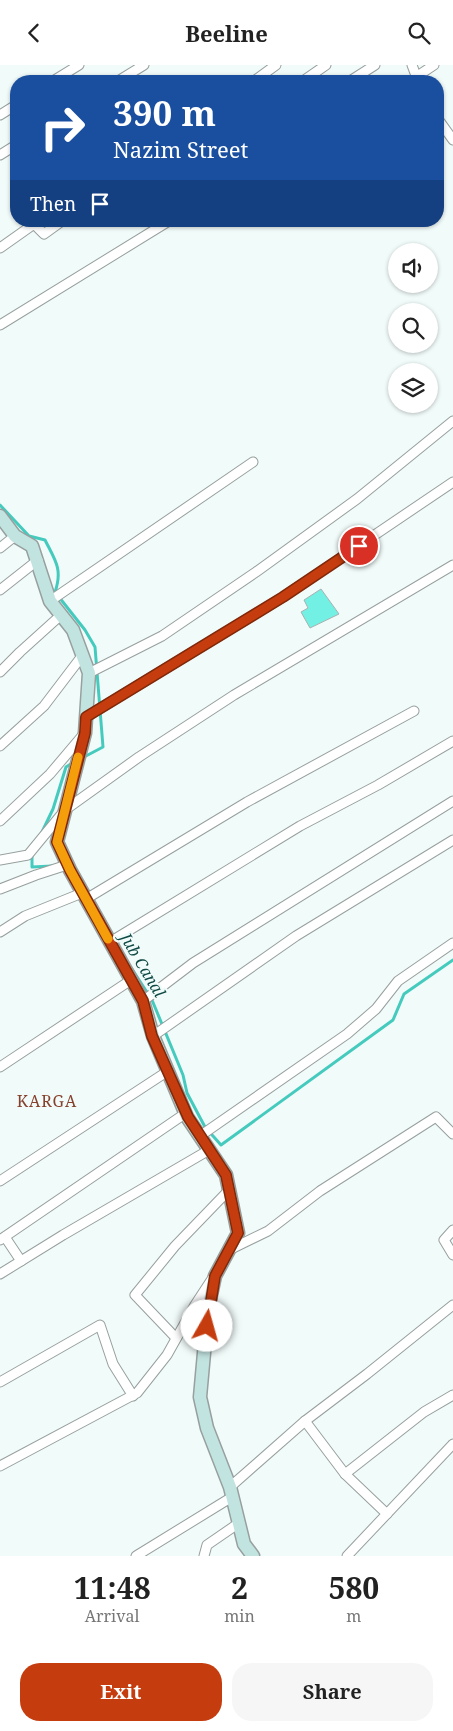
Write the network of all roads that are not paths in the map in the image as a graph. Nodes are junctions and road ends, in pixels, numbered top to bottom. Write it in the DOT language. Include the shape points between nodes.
graph roads {
  1 [pos="79,65"];
  2 [pos="144,65"];
  3 [pos="276,65"];
  4 [pos="326,65"];
  5 [pos="375,65"];
  6 [pos="434,65"];
  7 [pos="63,75"];
  8 [pos="128,75"];
  9 [pos="262,75"];
  10 [pos="311,75"];
  11 [pos="359,75"];
  12 [pos="422,75"];
  13 [pos="444,127"];
  14 [pos="453,140"];
  15 [pos="30,227"];
  16 [pos="37,227"];
  17 [pos="54,227"];
  18 [pos="159,227"];
  19 [pos="0,248"];
  20 [pos="0,325"];
  21 [pos="453,421"];
  22 [pos="253,462"];
  23 [pos="453,482"];
  24 [pos="0,516"];
  25 [pos="15,536"];
  26 [pos="0,548"];
  27 [pos="38,560"];
  28 [pos="453,565"];
  29 [pos="0,590"];
  30 [pos="50,601"];
  31 [pos="61,615"];
  32 [pos="82,656"];
  33 [pos="0,672"];
  34 [pos="89,673"];
  35 [pos="414,711"];
  36 [pos="86,717"];
  37 [pos="85,733"];
  38 [pos="453,741"];
  39 [pos="0,746"];
  40 [pos="453,801"];
  41 [pos="65,810"];
  42 [pos="0,821"];
  43 [pos="453,840"];
  44 [pos="0,860"];
  45 [pos="68,865"];
  46 [pos="0,889"];
  47 [pos="84,896"];
  48 [pos="0,932"];
  49 [pos="110,942"];
  50 [pos="453,943"];
  51 [pos="131,980"];
  52 [pos="143,1001"];
  53 [pos="152,1036"];
  54 [pos="0,1067"];
  55 [pos="168,1071"];
  56 [pos="186,1113"];
  57 [pos="453,1134"];
  58 [pos="200,1136"];
  59 [pos="209,1150"];
  60 [pos="0,1181"];
  61 [pos="229,1190"];
  62 [pos="453,1230"];
  63 [pos="2,1238"];
  64 [pos="229,1250"];
  65 [pos="453,1255"];
  66 [pos="21,1261"];
  67 [pos="0,1274"];
  68 [pos="215,1276"];
  69 [pos="453,1305"];
  70 [pos="176,1338"];
  71 [pos="0,1382"];
  72 [pos="453,1395"];
  73 [pos="133,1396"];
  74 [pos="305,1421"];
  75 [pos="453,1444"];
  76 [pos="0,1466"];
  77 [pos="346,1474"];
  78 [pos="231,1492"];
  79 [pos="387,1514"];
  80 [pos="238,1523"];
  81 [pos="207,1545"];
  82 [pos="136,1556"];
  83 [pos="198,1556"];
  84 [pos="204,1556"];
  85 [pos="254,1556"];
  86 [pos="347,1556"];
  1 -- 7 [label="street"];
  2 -- 8 [label="street"];
  3 -- 9 [label="street"];
  4 -- 10 [label="street"];
  5 -- 11 [label="street"];
  6 -- 12 [label="street"];
  13 -- 14 [label="street"];
  15 -- 19 [label="street"];
  16 -- 17 [label="street" via="44,234"];
  18 -- 20 [label="street"];
  21 -- 34 [label="street" via="357,499 256,572 162,636"];
  22 -- 30 [label="street"];
  23 -- 36 [label="street" via="283,597"];
  24 -- 25 [label="street"];
  25 -- 26 [label="street"];
  25 -- 27 [label="street" via="32,546"];
  27 -- 29 [label="street"];
  27 -- 30 [label="street"];
  28 -- 41 [label="street" via="234,695"];
  30 -- 31 [label="street"];
  31 -- 32 [label="street" via="73,630"];
  31 -- 33 [label="street"];
  32 -- 34 [label="street"];
  32 -- 39 [label="street" via="44,706"];
  34 -- 36 [label="street"];
  35 -- 47 [label="street"];
  36 -- 37 [label="street"];
  37 -- 41 [label="street"];
  37 -- 42 [label="street" via="50,774"];
  38 -- 49 [label="street" via="300,826"];
  40 -- 52 [label="street" via="193,963"];
  41 -- 44 [label="street" via="28,855"];
  41 -- 45 [label="street" via="57,842"];
  43 -- 53 [label="street" via="296,936"];
  45 -- 46 [label="street"];
  45 -- 47 [label="street"];
  47 -- 48 [label="street" via="25,916"];
  47 -- 49 [label="street"];
  49 -- 51 [label="street"];
  50 -- 58 [label="street" via="398,981 376,1009 347,1034"];
  51 -- 52 [label="street"];
  51 -- 54 [label="street"];
  52 -- 53 [label="street"];
  53 -- 55 [label="street"];
  55 -- 56 [label="street"];
  55 -- 60 [label="street"];
  56 -- 58 [label="street"];
  56 -- 63 [label="street"];
  57 -- 64 [label="street" via="436,1117 320,1191 268,1231"];
  58 -- 59 [label="street"];
  59 -- 61 [label="street" via="226,1175"];
  59 -- 66 [label="street"];
  61 -- 64 [label="street" via="238,1233"];
  61 -- 70 [label="street" via="175,1246 135,1295"];
  62 -- 65 [label="street" via="444,1240"];
  63 -- 66 [label="street"];
  64 -- 68 [label="street"];
  66 -- 67 [label="street"];
  68 -- 70 [label="street"];
  68 -- 78 [label="street" via="208,1309 200,1397 207,1428"];
  69 -- 74 [label="street"];
  70 -- 73 [label="street" via="167,1355"];
  71 -- 73 [label="street" via="100,1325 113,1364"];
  72 -- 77 [label="street" via="424,1412"];
  73 -- 76 [label="street"];
  74 -- 77 [label="street"];
  74 -- 78 [label="street"];
  75 -- 79 [label="street"];
  77 -- 79 [label="street"];
  78 -- 80 [label="street"];
  78 -- 82 [label="street"];
  79 -- 86 [label="street"];
  80 -- 81 [label="street"];
  80 -- 85 [label="street" via="244,1544"];
  81 -- 83 [label="street"];
  81 -- 84 [label="street"];
}
